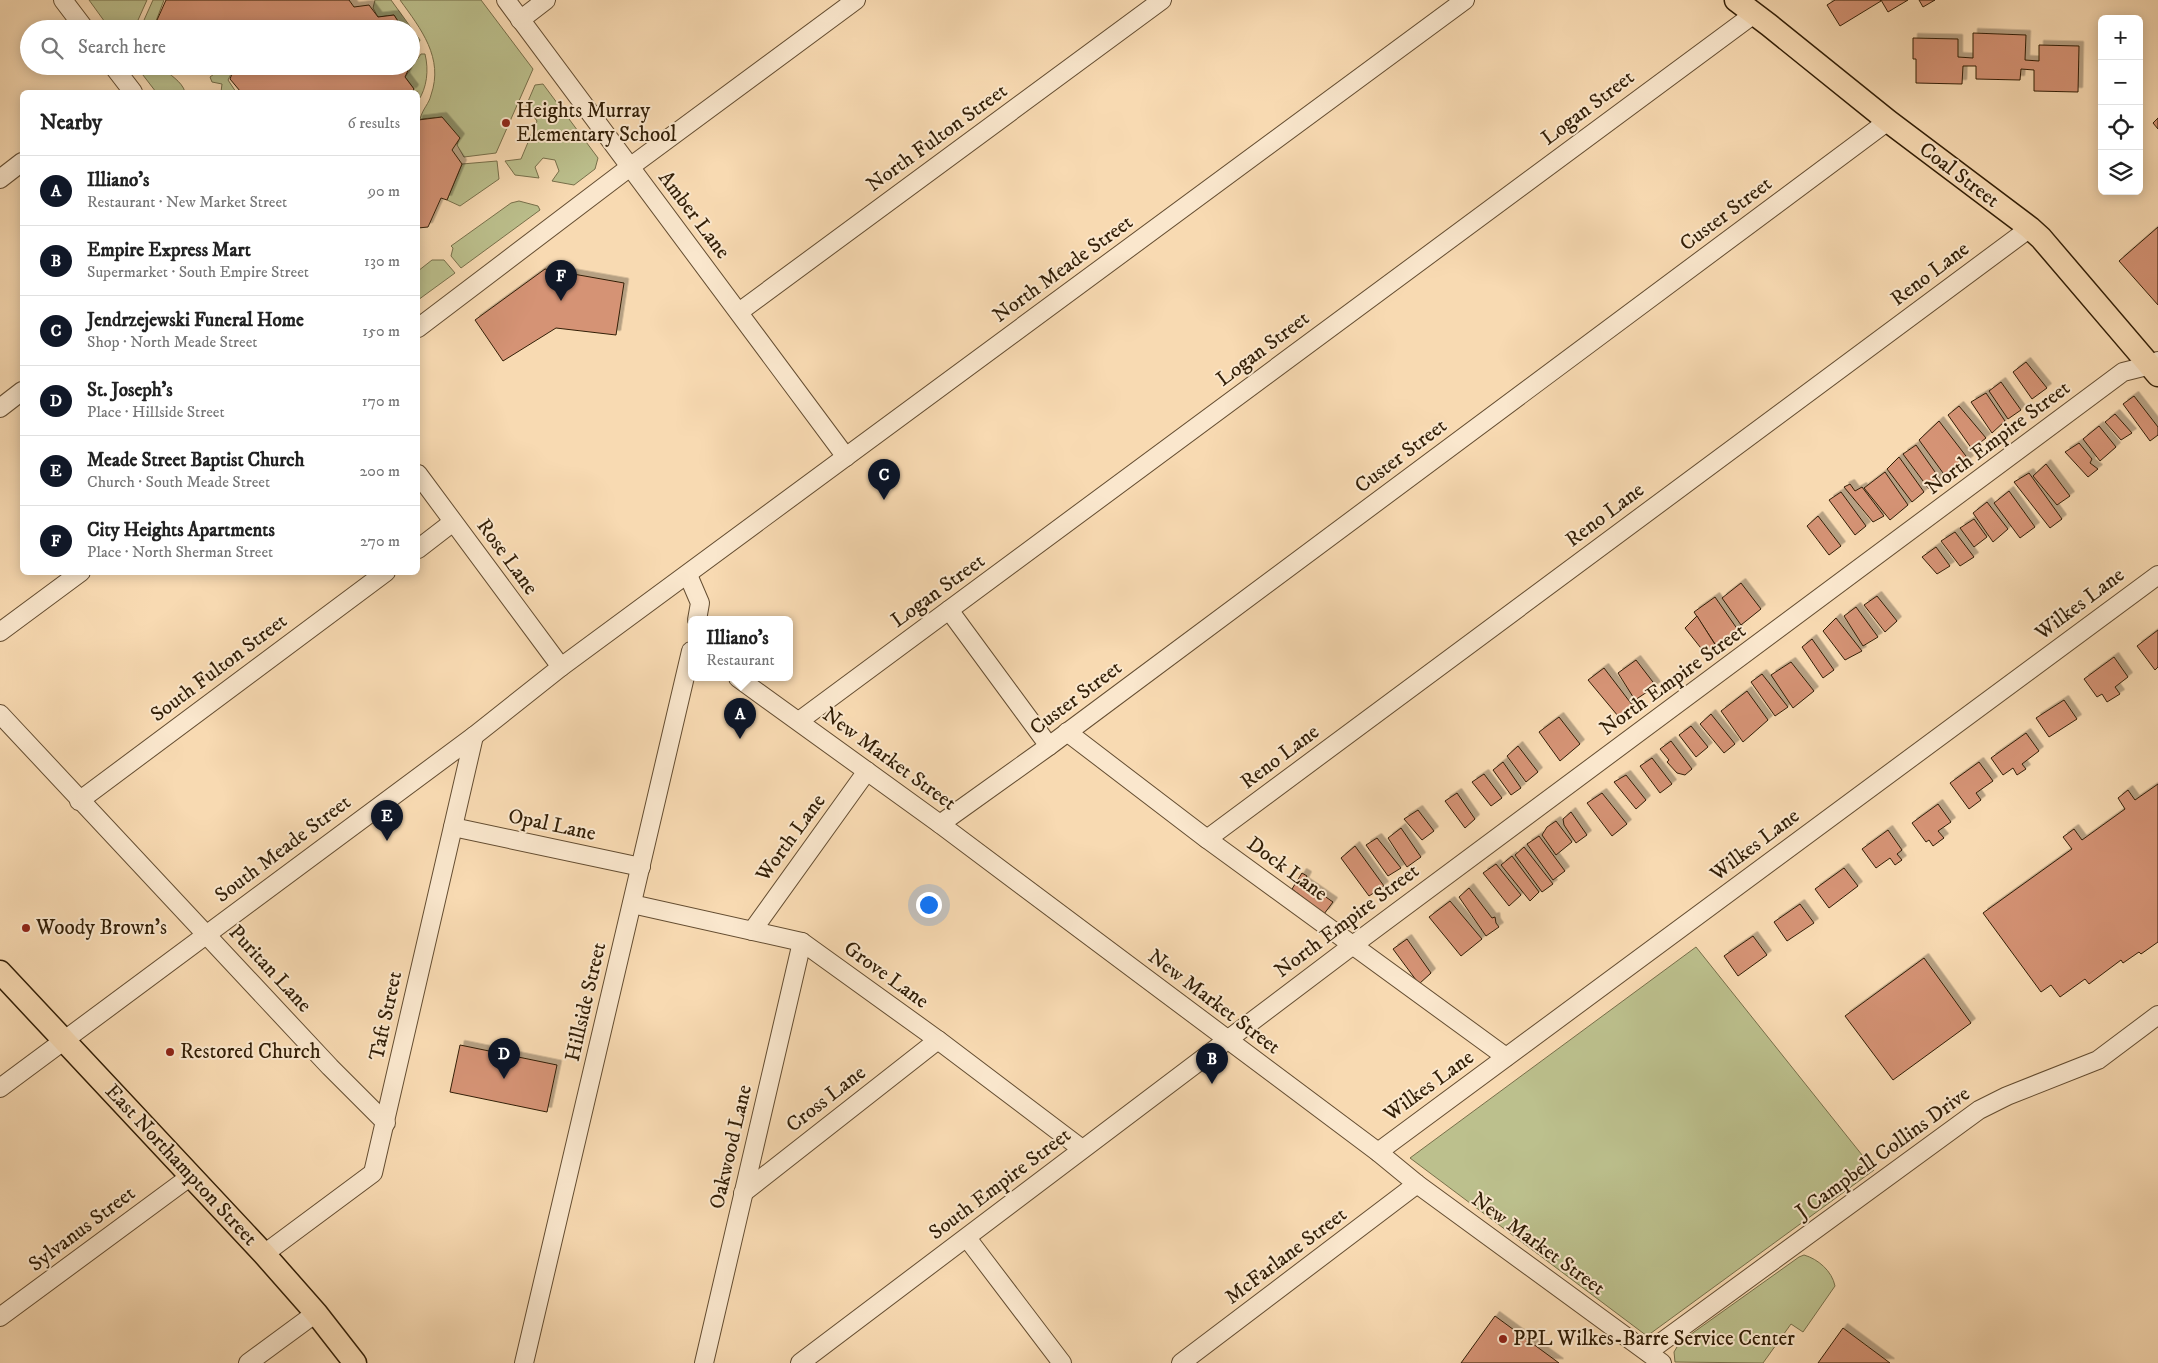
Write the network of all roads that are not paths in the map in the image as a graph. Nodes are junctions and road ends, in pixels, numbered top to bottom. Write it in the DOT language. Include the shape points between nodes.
graph roads {
  1 [pos="63,0"];
  2 [pos="506,0"];
  3 [pos="546,0"];
  4 [pos="856,0"];
  5 [pos="1162,0"];
  6 [pos="1465,0"];
  7 [pos="1736,0"];
  8 [pos="1754,14"];
  9 [pos="78,20"];
  10 [pos="520,20"];
  11 [pos="118,75"];
  12 [pos="125,90"];
  13 [pos="1888,121"];
  14 [pos="20,163"];
  15 [pos="630,167"];
  16 [pos="0,178"];
  17 [pos="2030,228"];
  18 [pos="739,312"];
  19 [pos="420,326"];
  20 [pos="2156,367"];
  21 [pos="20,393"];
  22 [pos="0,408"];
  23 [pos="846,457"];
  24 [pos="420,477"];
  25 [pos="454,522"];
  26 [pos="420,548"];
  27 [pos="77,575"];
  28 [pos="382,575"];
  29 [pos="688,575"];
  30 [pos="2158,575"];
  31 [pos="949,610"];
  32 [pos="698,616"];
  33 [pos="0,632"];
  34 [pos="688,664"];
  35 [pos="561,668"];
  36 [pos="742,681"];
  37 [pos="0,714"];
  38 [pos="799,721"];
  39 [pos="1067,732"];
  40 [pos="474,736"];
  41 [pos="1049,746"];
  42 [pos="867,771"];
  43 [pos="79,800"];
  44 [pos="940,824"];
  45 [pos="453,827"];
  46 [pos="1207,839"];
  47 [pos="641,867"];
  48 [pos="632,904"];
  49 [pos="752,931"];
  50 [pos="206,934"];
  51 [pos="802,942"];
  52 [pos="1352,945"];
  53 [pos="0,972"];
  54 [pos="2158,1015"];
  55 [pos="65,1040"];
  56 [pos="938,1040"];
  57 [pos="1226,1040"];
  58 [pos="1506,1057"];
  59 [pos="0,1088"];
  60 [pos="386,1123"];
  61 [pos="1082,1149"];
  62 [pos="1378,1152"];
  63 [pos="191,1176"];
  64 [pos="1418,1184"];
  65 [pos="743,1193"];
  66 [pos="967,1238"];
  67 [pos="264,1254"];
  68 [pos="316,1313"];
  69 [pos="0,1317"];
  70 [pos="1648,1352"];
  71 [pos="248,1363"];
  72 [pos="355,1363"];
  73 [pos="524,1363"];
  74 [pos="704,1363"];
  75 [pos="800,1363"];
  76 [pos="1062,1363"];
  77 [pos="1181,1363"];
  78 [pos="1662,1363"];
  1 -- 9 [label="street"];
  2 -- 10 [label="street, Amber Lane"];
  3 -- 10 [label="street"];
  4 -- 15 [label="street"];
  5 -- 18 [label="street, North Fulton Street"];
  6 -- 23 [label="street, North Meade Street"];
  7 -- 8 [label="main road, Coal Street"];
  8 -- 13 [label="main road, Coal Street"];
  8 -- 31 [label="street, Logan Street"];
  10 -- 15 [label="street, Amber Lane"];
  11 -- 12 [label="street"];
  13 -- 17 [label="main road, Coal Street"];
  13 -- 39 [label="street, Custer Street"];
  14 -- 16 [label="street"];
  15 -- 18 [label="street, Amber Lane"];
  15 -- 19 [label="street"];
  17 -- 20 [label="main road, Coal Street"];
  17 -- 46 [label="street, Reno Lane"];
  18 -- 23 [label="street, Amber Lane"];
  20 -- 52 [label="street, North Empire Street" via="2123,372"];
  21 -- 22 [label="street"];
  23 -- 29 [label="street, North Meade Street"];
  24 -- 25 [label="street, Rose Lane"];
  25 -- 26 [label="street"];
  25 -- 35 [label="street, Rose Lane"];
  27 -- 33 [label="street"];
  28 -- 43 [label="street, South Fulton Street"];
  29 -- 32 [label="street" via="700,603"];
  29 -- 35 [label="street, South Meade Street"];
  30 -- 58 [label="street, Wilkes Lane"];
  31 -- 38 [label="street, Logan Street"];
  31 -- 41 [label="street"];
  34 -- 47 [label="street, Hillside Street"];
  35 -- 40 [label="street, South Meade Street"];
  36 -- 38 [label="street, New Market Street"];
  37 -- 43 [label="street, Puritan Lane"];
  38 -- 42 [label="street, New Market Street"];
  39 -- 41 [label="street, Custer Street"];
  39 -- 46 [label="street, Dock Lane"];
  40 -- 45 [label="street, Taft Street"];
  40 -- 50 [label="street, South Meade Street"];
  41 -- 44 [label="street, Custer Street"];
  42 -- 44 [label="street, New Market Street"];
  42 -- 49 [label="street, Worth Lane"];
  43 -- 50 [label="street, Puritan Lane"];
  44 -- 57 [label="street, New Market Street"];
  45 -- 47 [label="street, Opal Lane"];
  45 -- 60 [label="street, Taft Street"];
  46 -- 52 [label="street, Dock Lane"];
  47 -- 48 [label="street, Hillside Street"];
  48 -- 49 [label="street, Grove Lane"];
  48 -- 73 [label="street, Hillside Street"];
  49 -- 51 [label="street, Grove Lane"];
  50 -- 55 [label="street, South Meade Street"];
  50 -- 60 [label="street, Puritan Lane"];
  51 -- 56 [label="street, Grove Lane"];
  51 -- 65 [label="street, Oakwood Lane"];
  52 -- 57 [label="street, North Empire Street"];
  52 -- 58 [label="street, Dock Lane"];
  53 -- 55 [label="main road, East Northampton Street"];
  54 -- 70 [label="street, J Campbell Collins Drive" via="2098,1060 1979,1110"];
  55 -- 59 [label="street, South Meade Street"];
  55 -- 63 [label="main road, East Northampton Street"];
  56 -- 61 [label="street, Grove Lane"];
  56 -- 65 [label="street, Cross Lane"];
  57 -- 61 [label="street, South Empire Street"];
  57 -- 62 [label="street, New Market Street"];
  58 -- 62 [label="street, Wilkes Lane"];
  60 -- 67 [label="street, Taft Street" via="373,1173"];
  61 -- 66 [label="street, South Empire Street"];
  62 -- 64 [label="street, New Market Street"];
  63 -- 67 [label="main road, East Northampton Street"];
  63 -- 69 [label="street, Sylvanus Street"];
  64 -- 70 [label="street, New Market Street"];
  64 -- 77 [label="street, McFarlane Street"];
  65 -- 74 [label="street, Oakwood Lane"];
  66 -- 75 [label="street, South Empire Street"];
  66 -- 76 [label="street"];
  67 -- 68 [label="main road, East Northampton Street"];
  68 -- 71 [label="street"];
  68 -- 72 [label="main road, East Northampton Street"];
  70 -- 78 [label="street, New Market Street"];
}
